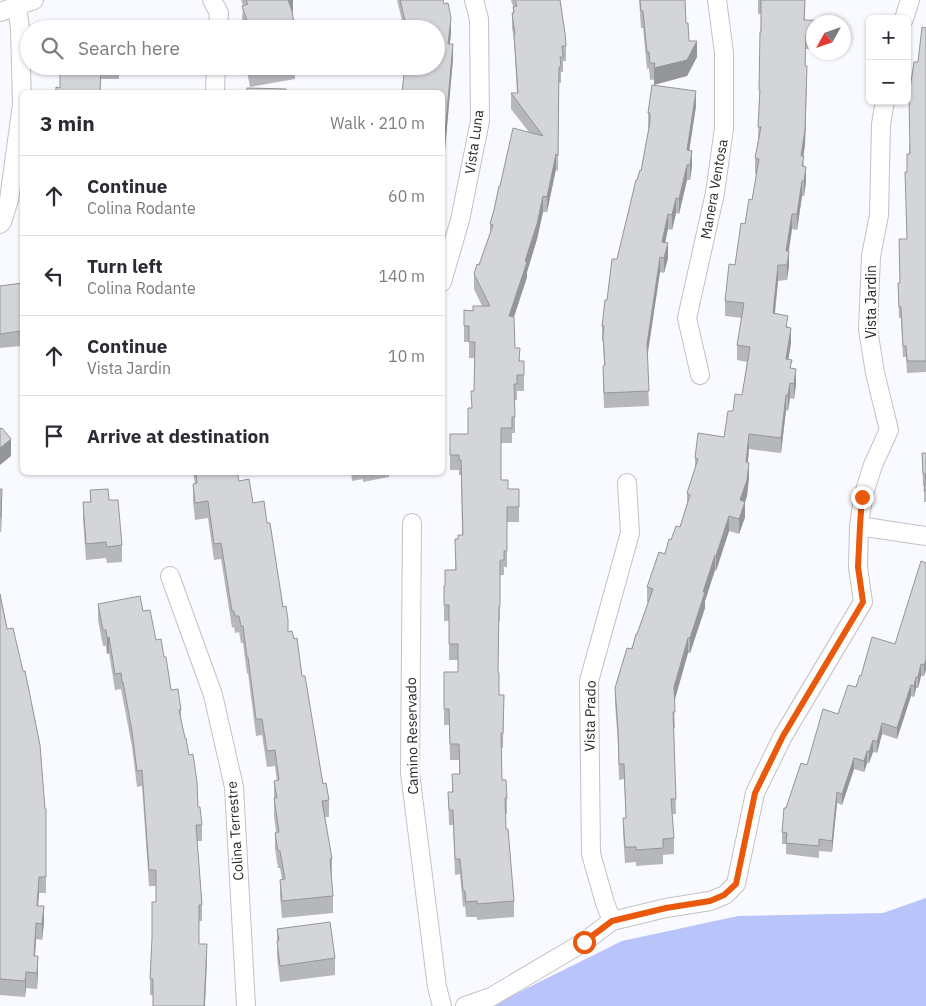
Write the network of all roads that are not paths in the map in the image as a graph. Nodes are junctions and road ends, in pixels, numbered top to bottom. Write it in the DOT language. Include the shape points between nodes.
graph roads {
  1 [pos="212,0"];
  2 [pos="474,0"];
  3 [pos="717,0"];
  4 [pos="910,0"];
  5 [pos="23,2"];
  6 [pos="0,12"];
  7 [pos="905,15"];
  8 [pos="21,20"];
  9 [pos="219,20"];
  10 [pos="21,75"];
  11 [pos="216,75"];
  12 [pos="22,90"];
  13 [pos="215,90"];
  14 [pos="884,105"];
  15 [pos="20,119"];
  16 [pos="0,224"];
  17 [pos="445,272"];
  18 [pos="700,375"];
  19 [pos="627,483"];
  20 [pos="412,523"];
  21 [pos="860,526"];
  22 [pos="926,536"];
  23 [pos="170,576"];
  24 [pos="612,921"];
  25 [pos="246,1006"];
  26 [pos="442,1006"];
  27 [pos="465,1006"];
  1 -- 9 [label="street" via="219,13"];
  2 -- 17 [label="street, Vista Luna" via="479,19 480,121 460,220"];
  3 -- 18 [label="street, Manera Ventosa" via="724,53 724,128 715,193 687,318"];
  4 -- 7 [label="street"];
  5 -- 6 [label="street"];
  5 -- 8 [label="street"];
  10 -- 12 [label="street"];
  11 -- 13 [label="street"];
  14 -- 21 [label="street, Vista Jardin" via="879,215 871,256 868,329 889,430 862,497"];
  15 -- 16 [label="street" via="9,200"];
  19 -- 24 [label="street, Vista Prado" via="630,533 589,681 591,854"];
  20 -- 26 [label="street, Camino Reservado" via="410,773"];
  21 -- 22 [label="street"];
  21 -- 24 [label="street, Vista Jardin" via="858,567 863,602 783,736 755,793 736,884 724,895 710,901"];
  23 -- 25 [label="street, Colina Terrestre" via="213,695 234,787"];
  24 -- 27 [label="street" via="584,942 491,997"];
}
